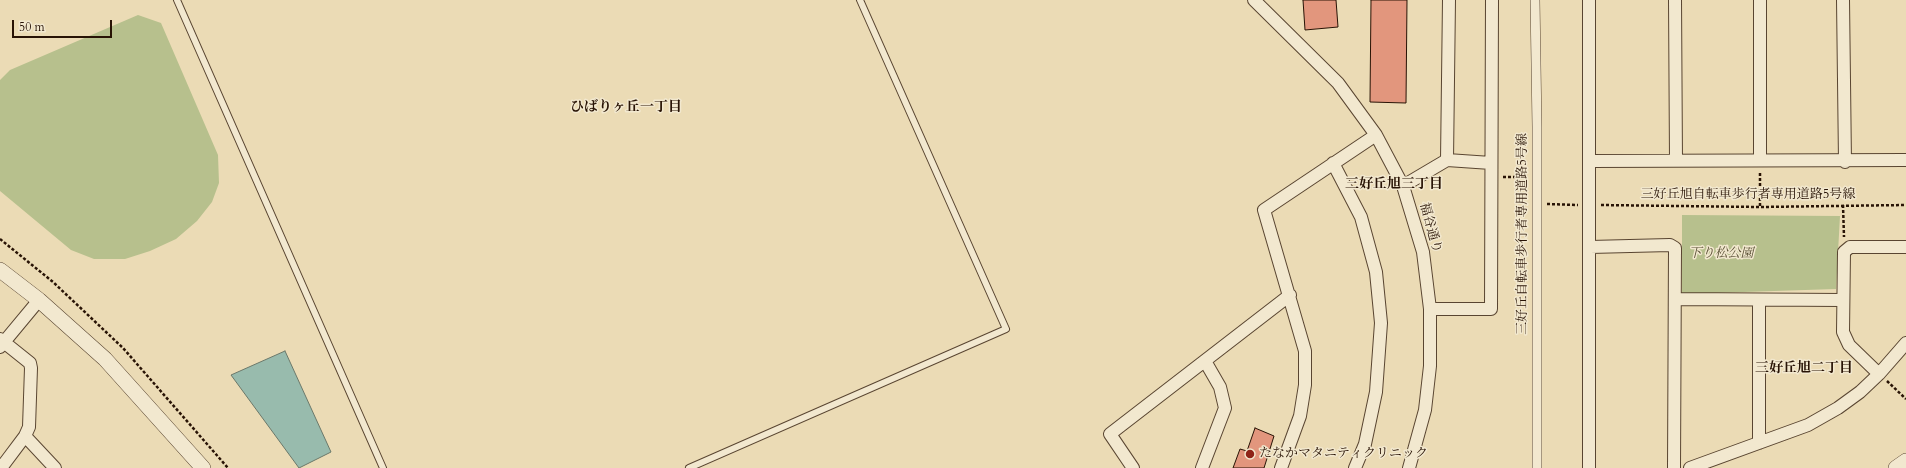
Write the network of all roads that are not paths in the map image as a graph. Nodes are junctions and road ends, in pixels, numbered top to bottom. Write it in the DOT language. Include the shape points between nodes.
graph roads {
  1 [pos="177,0"];
  2 [pos="860,0"];
  3 [pos="1254,0"];
  4 [pos="1450,0"];
  5 [pos="1492,0"];
  6 [pos="1535,0"];
  7 [pos="1589,0"];
  8 [pos="1675,0"];
  9 [pos="1760,0"];
  10 [pos="1843,0"];
  11 [pos="1376,135"];
  12 [pos="1447,160"];
  13 [pos="1676,160"];
  14 [pos="1760,160"];
  15 [pos="1906,160"];
  16 [pos="1590,161"];
  17 [pos="1845,162"];
  18 [pos="1333,163"];
  19 [pos="1491,163"];
  20 [pos="1403,186"];
  21 [pos="1590,247"];
  22 [pos="1906,247"];
  23 [pos="0,270"];
  24 [pos="1290,295"];
  25 [pos="1676,299"];
  26 [pos="39,300"];
  27 [pos="1759,300"];
  28 [pos="1843,300"];
  29 [pos="1430,309"];
  30 [pos="1,343"];
  31 [pos="1906,343"];
  32 [pos="1206,361"];
  33 [pos="1879,374"];
  34 [pos="25,436"];
  35 [pos="1759,443"];
  36 [pos="1906,461"];
  37 [pos="1,468"];
  38 [pos="55,468"];
  39 [pos="202,468"];
  40 [pos="383,468"];
  41 [pos="688,468"];
  42 [pos="1133,468"];
  43 [pos="1202,468"];
  44 [pos="1281,468"];
  45 [pos="1355,468"];
  46 [pos="1409,468"];
  47 [pos="1537,468"];
  48 [pos="1589,468"];
  49 [pos="1674,468"];
  50 [pos="1690,468"];
  51 [pos="1896,468"];
  1 -- 40 [label="lane"];
  2 -- 41 [label="lane" via="1006,329"];
  3 -- 11 [label="street, 福谷通り" via="1338,83"];
  4 -- 12 [label="street"];
  5 -- 19 [label="street"];
  6 -- 47 [label="street, 三好丘自転車歩行者専用道路5号線"];
  7 -- 16 [label="street"];
  8 -- 13 [label="street"];
  9 -- 14 [label="street"];
  10 -- 17 [label="street"];
  11 -- 18 [label="street"];
  11 -- 20 [label="street, 福谷通り"];
  12 -- 19 [label="street"];
  12 -- 20 [label="street"];
  13 -- 14 [label="street"];
  13 -- 16 [label="street"];
  14 -- 17 [label="street"];
  15 -- 17 [label="street"];
  16 -- 21 [label="street"];
  18 -- 24 [label="street" via="1264,210"];
  18 -- 45 [label="street" via="1361,217 1376,272 1381,323 1376,392 1365,444"];
  19 -- 29 [label="street" via="1491,309"];
  20 -- 29 [label="street, 福谷通り" via="1423,252"];
  21 -- 25 [label="street" via="1670,245 1675,248"];
  21 -- 48 [label="street"];
  22 -- 28 [label="street" via="1850,247 1844,252"];
  23 -- 26 [label="street"];
  24 -- 32 [label="street"];
  24 -- 44 [label="street" via="1305,351 1305,385 1300,416"];
  25 -- 27 [label="street"];
  25 -- 49 [label="street"];
  26 -- 30 [label="street"];
  26 -- 39 [label="street" via="105,359"];
  27 -- 28 [label="street"];
  27 -- 35 [label="street"];
  28 -- 33 [label="street" via="1843,332 1849,345"];
  29 -- 46 [label="street, 福谷通り" via="1430,366 1425,410"];
  30 -- 34 [label="street" via="30,363 29,427"];
  31 -- 33 [label="street"];
  32 -- 42 [label="street" via="1110,434"];
  32 -- 43 [label="street" via="1220,387 1225,408"];
  33 -- 35 [label="street" via="1838,408 1808,425"];
  34 -- 37 [label="street"];
  34 -- 38 [label="street"];
  35 -- 50 [label="street"];
  36 -- 51 [label="street"];
}
